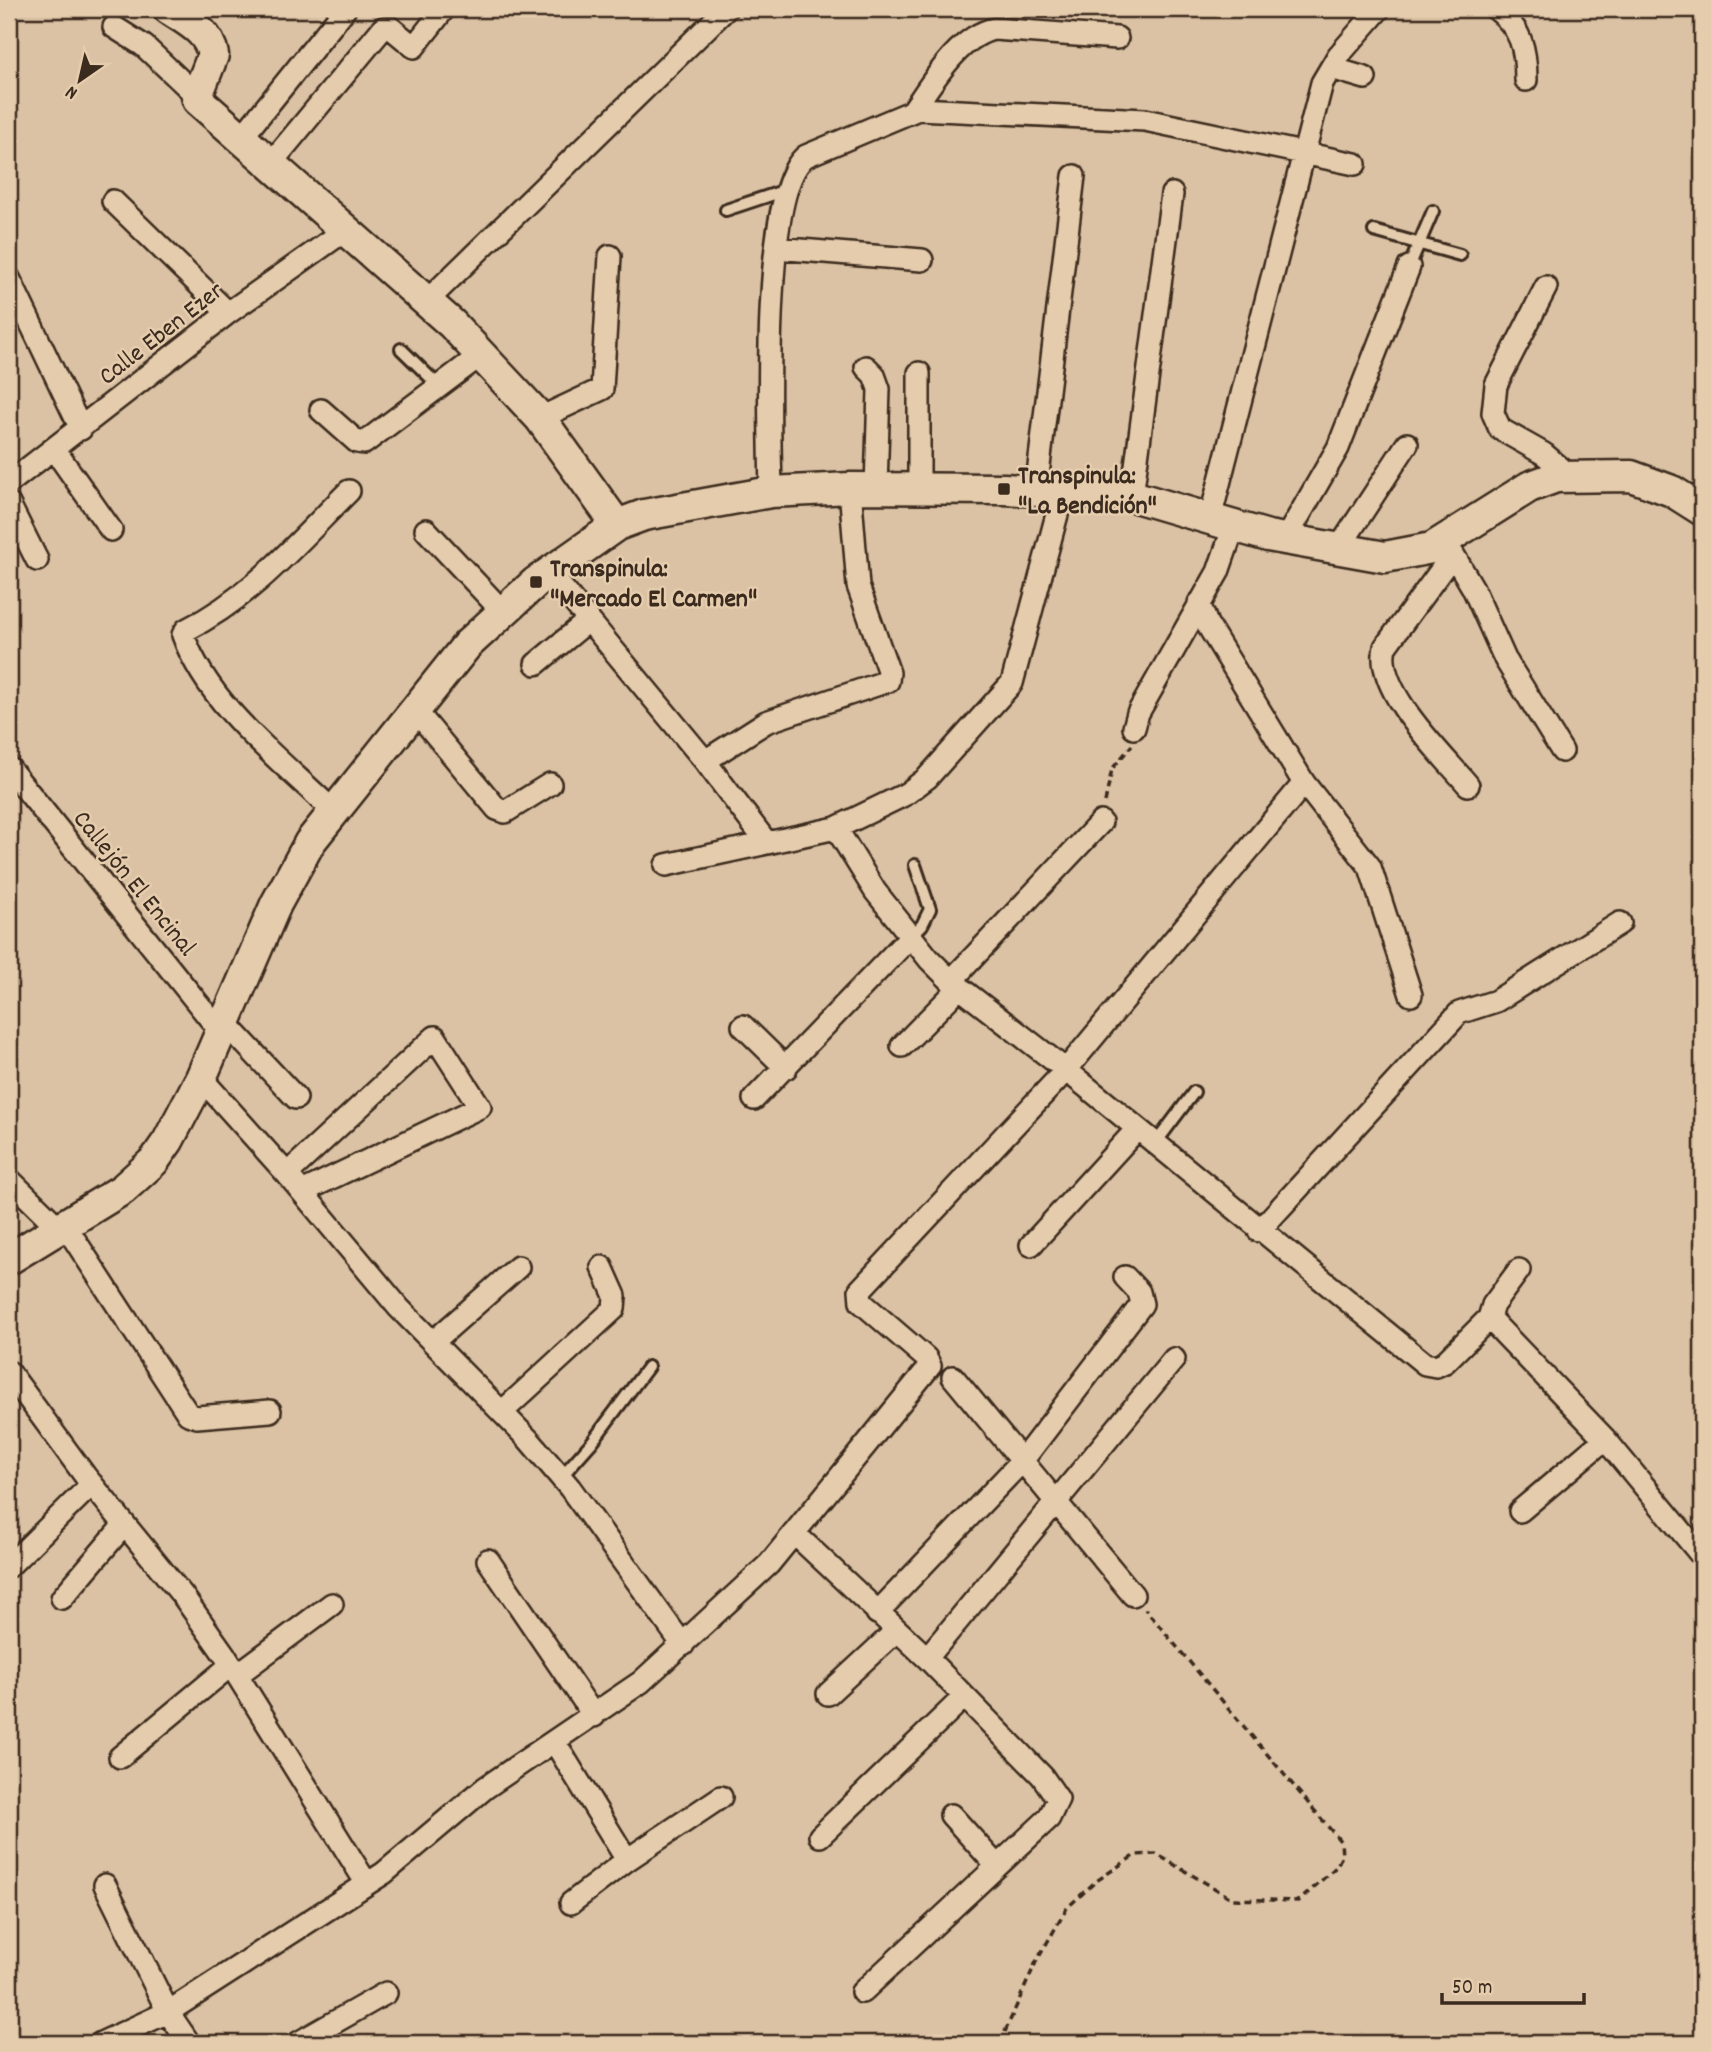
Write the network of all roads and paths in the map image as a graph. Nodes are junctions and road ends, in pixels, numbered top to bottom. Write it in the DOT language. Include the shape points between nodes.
graph roads {
  1 [pos="169,9"];
  2 [pos="345,9"];
  3 [pos="444,9"];
  4 [pos="726,9"];
  5 [pos="1379,9"];
  6 [pos="1496,9"];
  7 [pos="114,27"];
  8 [pos="1117,38"];
  9 [pos="1331,68"];
  10 [pos="1365,78"];
  11 [pos="1526,80"];
  12 [pos="197,96"];
  13 [pos="913,110"];
  14 [pos="243,136"];
  15 [pos="1304,155"];
  16 [pos="272,162"];
  17 [pos="1355,164"];
  18 [pos="1074,176"];
  19 [pos="789,190"];
  20 [pos="1172,194"];
  21 [pos="113,201"];
  22 [pos="726,210"];
  23 [pos="1433,211"];
  24 [pos="347,229"];
  25 [pos="1374,231"];
  26 [pos="1419,245"];
  27 [pos="776,248"];
  28 [pos="1460,255"];
  29 [pos="610,256"];
  30 [pos="922,260"];
  31 [pos="1409,267"];
  32 [pos="9,278"];
  33 [pos="1546,287"];
  34 [pos="427,301"];
  35 [pos="228,313"];
  36 [pos="401,349"];
  37 [pos="482,354"];
  38 [pos="866,367"];
  39 [pos="919,373"];
  40 [pos="439,386"];
  41 [pos="321,410"];
  42 [pos="540,418"];
  43 [pos="81,429"];
  44 [pos="1407,444"];
  45 [pos="54,449"];
  46 [pos="1570,476"];
  47 [pos="9,482"];
  48 [pos="863,488"];
  49 [pos="919,488"];
  50 [pos="349,491"];
  51 [pos="1049,491"];
  52 [pos="771,492"];
  53 [pos="1132,496"];
  54 [pos="9,504"];
  55 [pos="1702,510"];
  56 [pos="1222,522"];
  57 [pos="617,525"];
  58 [pos="111,530"];
  59 [pos="426,530"];
  60 [pos="1285,540"];
  61 [pos="1448,548"];
  62 [pos="1337,551"];
  63 [pos="37,560"];
  64 [pos="550,572"];
  65 [pos="1199,603"];
  66 [pos="503,612"];
  67 [pos="589,620"];
  68 [pos="536,664"];
  69 [pos="415,710"];
  70 [pos="1134,728"];
  71 [pos="1562,751"];
  72 [pos="705,761"];
  73 [pos="9,768"];
  74 [pos="1304,783"];
  75 [pos="550,784"];
  76 [pos="1468,785"];
  77 [pos="334,812"];
  78 [pos="1101,822"];
  79 [pos="836,828"];
  80 [pos="767,843"];
  81 [pos="666,865"];
  82 [pos="915,865"];
  83 [pos="1620,923"];
  84 [pos="910,937"];
  85 [pos="955,984"];
  86 [pos="1411,995"];
  87 [pos="222,1026"];
  88 [pos="743,1026"];
  89 [pos="902,1046"];
  90 [pos="786,1068"];
  91 [pos="1066,1070"];
  92 [pos="201,1078"];
  93 [pos="1194,1092"];
  94 [pos="296,1098"];
  95 [pos="754,1099"];
  96 [pos="1137,1129"];
  97 [pos="1155,1144"];
  98 [pos="287,1174"];
  99 [pos="9,1179"];
  100 [pos="302,1192"];
  101 [pos="62,1226"];
  102 [pos="1258,1231"];
  103 [pos="1031,1245"];
  104 [pos="9,1259"];
  105 [pos="518,1267"];
  106 [pos="602,1267"];
  107 [pos="1519,1270"];
  108 [pos="1125,1277"];
  109 [pos="1489,1318"];
  110 [pos="433,1342"];
  111 [pos="1174,1359"];
  112 [pos="648,1367"];
  113 [pos="9,1372"];
  114 [pos="953,1377"];
  115 [pos="270,1411"];
  116 [pos="502,1412"];
  117 [pos="1605,1439"];
  118 [pos="1022,1461"];
  119 [pos="561,1477"];
  120 [pos="92,1485"];
  121 [pos="1055,1503"];
  122 [pos="1520,1511"];
  123 [pos="124,1525"];
  124 [pos="795,1534"];
  125 [pos="1702,1556"];
  126 [pos="488,1560"];
  127 [pos="9,1566"];
  128 [pos="1133,1595"];
  129 [pos="62,1598"];
  130 [pos="332,1604"];
  131 [pos="877,1613"];
  132 [pos="896,1631"];
  133 [pos="683,1645"];
  134 [pos="927,1658"];
  135 [pos="234,1670"];
  136 [pos="828,1694"];
  137 [pos="964,1697"];
  138 [pos="594,1716"];
  139 [pos="554,1741"];
  140 [pos="120,1757"];
  141 [pos="721,1797"];
  142 [pos="951,1815"];
  143 [pos="820,1836"];
  144 [pos="626,1860"];
  145 [pos="996,1865"];
  146 [pos="367,1884"];
  147 [pos="105,1885"];
  148 [pos="571,1903"];
  149 [pos="862,1992"];
  150 [pos="386,1993"];
  151 [pos="168,2012"];
  152 [pos="101,2043"];
  153 [pos="189,2043"];
  154 [pos="298,2043"];
  155 [pos="1000,2043"];
  1 -- 12 [label="street" via="199,29 212,48"];
  2 -- 14 [label="street"];
  3 -- 16 [label="street" via="414,47 391,28 383,28"];
  4 -- 34 [label="street"];
  5 -- 9 [label="street"];
  6 -- 11 [label="street" via="1516,29 1526,51"];
  7 -- 12 [label="street" via="144,46"];
  8 -- 13 [label="street" via="994,29 982,32 935,78"];
  9 -- 10 [label="street"];
  9 -- 15 [label="street" via="1322,83"];
  12 -- 14 [label="street"];
  13 -- 15 [label="street" via="1145,120"];
  13 -- 19 [label="street" via="806,156 798,164"];
  14 -- 16 [label="street"];
  15 -- 17 [label="street"];
  15 -- 56 [label="street"];
  16 -- 24 [label="street"];
  18 -- 51 [label="street"];
  19 -- 22 [label="lane"];
  19 -- 27 [label="street"];
  20 -- 53 [label="street"];
  21 -- 35 [label="street"];
  23 -- 26 [label="lane"];
  24 -- 34 [label="street"];
  24 -- 35 [label="street, Calle Eben Ezer"];
  25 -- 26 [label="lane"];
  26 -- 28 [label="lane"];
  26 -- 31 [label="lane"];
  27 -- 30 [label="street"];
  27 -- 52 [label="street" via="768,339"];
  29 -- 42 [label="street" via="602,389"];
  31 -- 60 [label="street" via="1338,448"];
  32 -- 43 [label="street"];
  33 -- 46 [label="street" via="1496,385 1493,413 1500,429 1544,454"];
  34 -- 37 [label="street"];
  35 -- 43 [label="street, Calle Eben Ezer"];
  36 -- 40 [label="lane"];
  37 -- 40 [label="street"];
  37 -- 42 [label="street"];
  38 -- 48 [label="street" via="879,389"];
  39 -- 49 [label="street"];
  40 -- 41 [label="street" via="364,443"];
  42 -- 57 [label="street"];
  43 -- 45 [label="street, Calle Eben Ezer"];
  44 -- 62 [label="street"];
  45 -- 47 [label="street, Calle Eben Ezer"];
  45 -- 58 [label="street"];
  46 -- 55 [label="street" via="1631,476 1672,491"];
  46 -- 61 [label="street" via="1541,481"];
  48 -- 49 [label="street"];
  48 -- 52 [label="street"];
  48 -- 72 [label="street" via="858,586 888,681 766,722"];
  49 -- 51 [label="street"];
  50 -- 77 [label="street" via="244,595 183,635 204,679"];
  51 -- 53 [label="street"];
  51 -- 79 [label="street" via="1012,683 927,778"];
  52 -- 57 [label="street" via="644,514"];
  53 -- 56 [label="street"];
  54 -- 63 [label="street"];
  56 -- 60 [label="street"];
  56 -- 65 [label="street" via="1218,572"];
  57 -- 64 [label="street"];
  59 -- 66 [label="street"];
  60 -- 62 [label="street"];
  61 -- 62 [label="street" via="1400,556"];
  61 -- 71 [label="street" via="1473,588 1505,659"];
  61 -- 76 [label="street" via="1384,652 1401,703"];
  64 -- 66 [label="street"];
  64 -- 67 [label="street"];
  65 -- 70 [label="street"];
  65 -- 74 [label="street"];
  66 -- 69 [label="street" via="467,645"];
  67 -- 68 [label="street"];
  67 -- 72 [label="street"];
  69 -- 75 [label="street" via="497,810 505,812"];
  69 -- 77 [label="street"];
  70 -- 78 [label="path" via="1132,747 1108,779"];
  72 -- 80 [label="street"];
  73 -- 87 [label="street, Callejón El Encinal"];
  74 -- 86 [label="street" via="1370,867"];
  74 -- 91 [label="street"];
  77 -- 87 [label="street" via="290,877"];
  78 -- 85 [label="street"];
  79 -- 80 [label="street"];
  79 -- 84 [label="street"];
  80 -- 81 [label="street"];
  82 -- 84 [label="lane" via="930,909"];
  83 -- 102 [label="street" via="1496,1001 1460,1013"];
  84 -- 85 [label="street"];
  84 -- 90 [label="street"];
  85 -- 89 [label="street"];
  85 -- 91 [label="street"];
  87 -- 92 [label="street"];
  87 -- 94 [label="street, Callejón El Encinal"];
  88 -- 90 [label="street"];
  90 -- 95 [label="street"];
  91 -- 96 [label="street"];
  91 -- 124 [label="street" via="860,1290 861,1302 930,1366"];
  92 -- 98 [label="street"];
  92 -- 101 [label="street" via="154,1161 123,1189"];
  93 -- 97 [label="lane"];
  96 -- 97 [label="street"];
  96 -- 103 [label="street"];
  97 -- 102 [label="street"];
  98 -- 100 [label="street"];
  98 -- 100 [label="street" via="435,1037 480,1107"];
  99 -- 101 [label="street"];
  100 -- 110 [label="street"];
  101 -- 104 [label="street"];
  101 -- 115 [label="street" via="188,1414"];
  102 -- 109 [label="street" via="1424,1364 1445,1362"];
  105 -- 110 [label="street"];
  106 -- 116 [label="street" via="615,1296 614,1309"];
  107 -- 109 [label="street"];
  108 -- 118 [label="street" via="1139,1292 1142,1304"];
  109 -- 117 [label="street"];
  110 -- 116 [label="street"];
  111 -- 121 [label="street"];
  112 -- 119 [label="lane"];
  113 -- 120 [label="street"];
  114 -- 118 [label="street"];
  116 -- 119 [label="street"];
  117 -- 122 [label="street"];
  117 -- 125 [label="street"];
  118 -- 121 [label="street"];
  118 -- 131 [label="street"];
  119 -- 133 [label="street"];
  120 -- 123 [label="street"];
  120 -- 127 [label="street"];
  121 -- 128 [label="street"];
  121 -- 134 [label="street"];
  123 -- 129 [label="street"];
  123 -- 135 [label="street" via="183,1596"];
  124 -- 131 [label="street"];
  124 -- 133 [label="street" via="757,1577"];
  126 -- 138 [label="street"];
  128 -- 155 [label="path" via="1340,1842 1342,1856 1306,1897 1290,1901 1233,1899 1156,1854 1135,1856 1095,1882 1067,1908 1036,1962"];
  130 -- 135 [label="street"];
  131 -- 132 [label="street"];
  132 -- 134 [label="street"];
  132 -- 136 [label="street"];
  133 -- 138 [label="street"];
  134 -- 137 [label="street"];
  135 -- 140 [label="street"];
  135 -- 146 [label="street"];
  137 -- 143 [label="street"];
  137 -- 145 [label="street" via="1042,1776 1058,1799 1049,1818"];
  138 -- 139 [label="street"];
  139 -- 144 [label="street"];
  139 -- 146 [label="street" via="477,1793"];
  141 -- 144 [label="street"];
  142 -- 145 [label="street"];
  144 -- 148 [label="street"];
  145 -- 149 [label="street"];
  146 -- 151 [label="street"];
  147 -- 151 [label="street"];
  150 -- 154 [label="street"];
  151 -- 152 [label="street"];
  151 -- 153 [label="street"];
}
